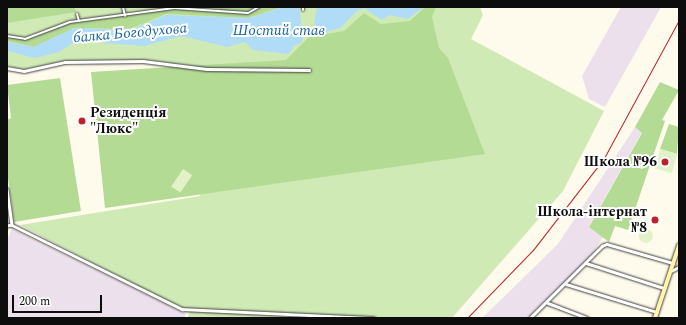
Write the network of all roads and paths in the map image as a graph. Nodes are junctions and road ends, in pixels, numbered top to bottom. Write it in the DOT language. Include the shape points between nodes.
graph roads {
  1 [pos="123,7"];
  2 [pos="259,7"];
  3 [pos="166,8"];
  4 [pos="217,8"];
  5 [pos="77,14"];
  6 [pos="125,16"];
  7 [pos="79,21"];
  8 [pos="7,36"];
  9 [pos="7,68"];
  10 [pos="309,70"];
  11 [pos="7,189"];
  12 [pos="12,225"];
  13 [pos="7,226"];
  14 [pos="679,246"];
  15 [pos="586,263"];
  16 [pos="673,263"];
  17 [pos="679,267"];
  18 [pos="670,271"];
  19 [pos="565,284"];
  20 [pos="664,288"];
  21 [pos="548,303"];
  22 [pos="657,312"];
  23 [pos="374,318"];
  24 [pos="530,318"];
  25 [pos="587,318"];
  26 [pos="655,318"];
  1 -- 6 [label="street"];
  2 -- 4 [label="street" via="252,13"];
  3 -- 4 [label="street"];
  3 -- 6 [label="street"];
  5 -- 7 [label="street"];
  6 -- 7 [label="street"];
  7 -- 8 [label="street" via="26,38"];
  9 -- 10 [label="street" via="24,71 65,62 143,61 207,69"];
  11 -- 12 [label="street"];
  12 -- 13 [label="street"];
  12 -- 23 [label="street" via="182,309"];
  14 -- 16 [label="main road"];
  15 -- 16 [label="street" via="607,244"];
  15 -- 19 [label="street"];
  15 -- 20 [label="street"];
  16 -- 18 [label="main road"];
  17 -- 18 [label="street"];
  18 -- 20 [label="main road"];
  19 -- 21 [label="street" via="552,294"];
  19 -- 22 [label="street"];
  20 -- 22 [label="main road"];
  21 -- 24 [label="street"];
  21 -- 25 [label="street"];
  22 -- 26 [label="main road"];
}
